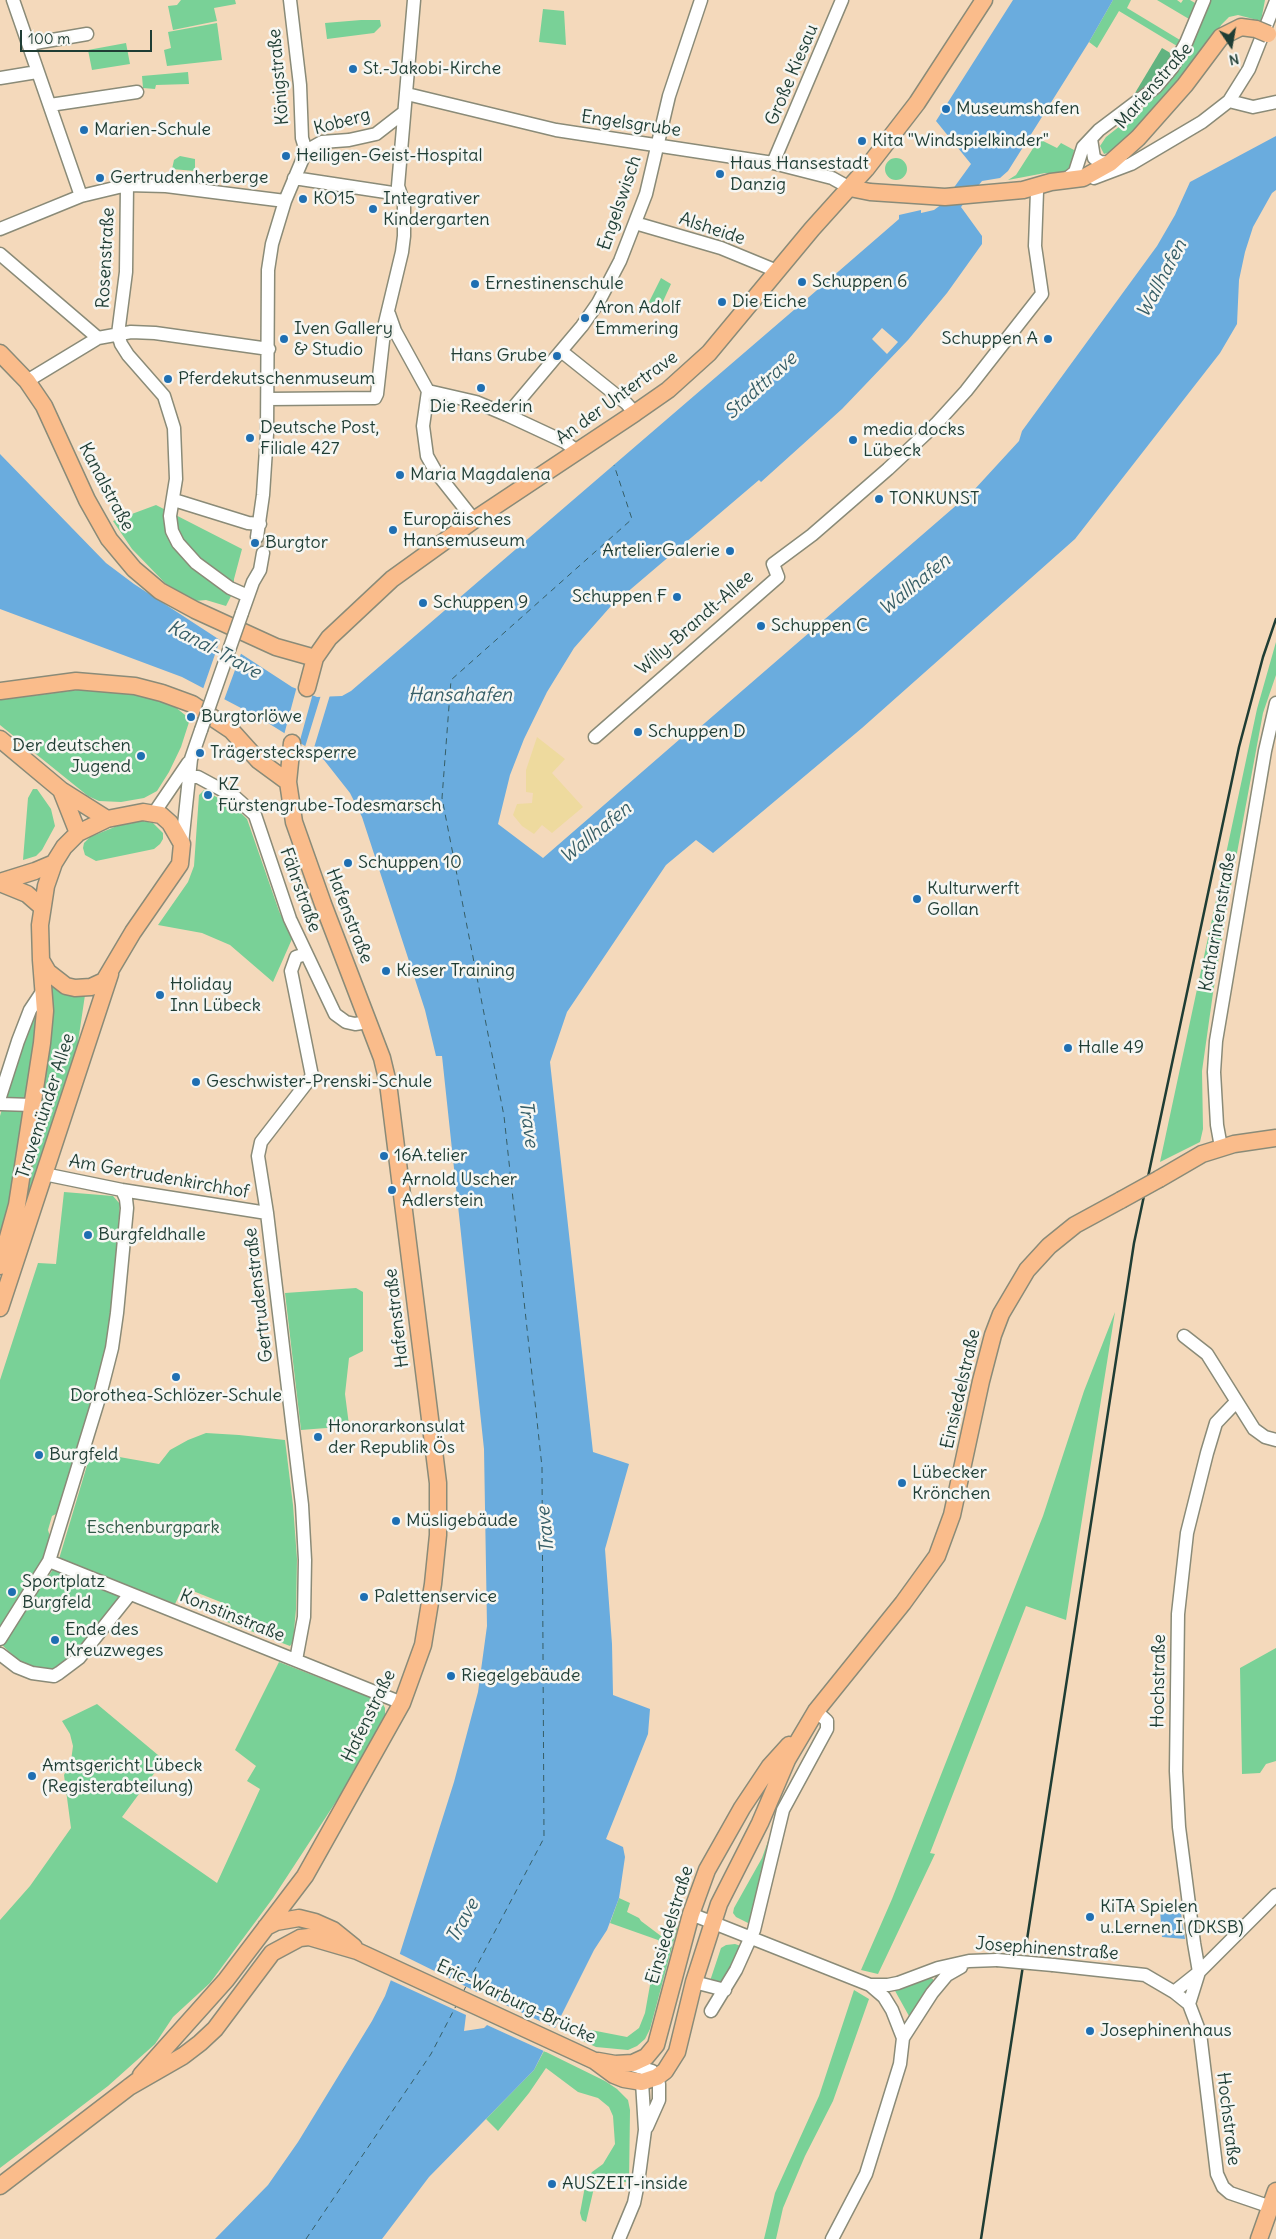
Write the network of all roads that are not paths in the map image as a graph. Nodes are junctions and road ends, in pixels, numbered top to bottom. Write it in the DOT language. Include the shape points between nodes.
graph roads {
  1 [pos="14,0"];
  2 [pos="290,0"];
  3 [pos="414,0"];
  4 [pos="701,0"];
  5 [pos="842,0"];
  6 [pos="984,0"];
  7 [pos="1204,0"];
  8 [pos="1276,1"];
  9 [pos="87,34"];
  10 [pos="1276,37"];
  11 [pos="29,44"];
  12 [pos="37,72"];
  13 [pos="0,78"];
  14 [pos="137,92"];
  15 [pos="407,94"];
  16 [pos="1229,101"];
  17 [pos="1276,102"];
  18 [pos="50,105"];
  19 [pos="403,113"];
  20 [pos="1138,138"];
  21 [pos="1091,139"];
  22 [pos="1164,144"];
  23 [pos="658,146"];
  24 [pos="306,151"];
  25 [pos="773,163"];
  26 [pos="1110,163"];
  27 [pos="294,178"];
  28 [pos="1083,178"];
  29 [pos="1064,181"];
  30 [pos="127,185"];
  31 [pos="1035,186"];
  32 [pos="850,188"];
  33 [pos="399,194"];
  34 [pos="81,196"];
  35 [pos="285,201"];
  36 [pos="635,222"];
  37 [pos="0,229"];
  38 [pos="0,254"];
  39 [pos="777,271"];
  40 [pos="389,314"];
  41 [pos="118,334"];
  42 [pos="98,338"];
  43 [pos="268,349"];
  44 [pos="561,351"];
  45 [pos="0,353"];
  46 [pos="27,381"];
  47 [pos="428,391"];
  48 [pos="268,399"];
  49 [pos="507,414"];
  50 [pos="635,414"];
  51 [pos="578,452"];
  52 [pos="174,500"];
  53 [pos="474,520"];
  54 [pos="259,552"];
  55 [pos="248,596"];
  56 [pos="315,658"];
  57 [pos="307,688"];
  58 [pos="0,691"];
  59 [pos="1276,703"];
  60 [pos="595,737"];
  61 [pos="0,739"];
  62 [pos="292,743"];
  63 [pos="191,759"];
  64 [pos="188,777"];
  65 [pos="288,782"];
  66 [pos="60,790"];
  67 [pos="154,813"];
  68 [pos="107,819"];
  69 [pos="78,833"];
  70 [pos="182,844"];
  71 [pos="54,863"];
  72 [pos="8,877"];
  73 [pos="42,907"];
  74 [pos="306,954"];
  75 [pos="41,960"];
  76 [pos="110,974"];
  77 [pos="44,989"];
  78 [pos="368,1022"];
  79 [pos="0,1097"];
  80 [pos="0,1104"];
  81 [pos="33,1105"];
  82 [pos="1276,1138"];
  83 [pos="1221,1147"];
  84 [pos="44,1174"];
  85 [pos="122,1190"];
  86 [pos="267,1213"];
  87 [pos="0,1266"];
  88 [pos="0,1308"];
  89 [pos="1184,1336"];
  90 [pos="1236,1402"];
  91 [pos="1276,1440"];
  92 [pos="49,1562"];
  93 [pos="130,1594"];
  94 [pos="0,1639"];
  95 [pos="0,1654"];
  96 [pos="296,1660"];
  97 [pos="402,1703"];
  98 [pos="812,1716"];
  99 [pos="1276,1895"];
  100 [pos="291,1902"];
  101 [pos="287,1919"];
  102 [pos="702,1919"];
  103 [pos="315,1922"];
  104 [pos="265,1928"];
  105 [pos="300,1938"];
  106 [pos="750,1939"];
  107 [pos="357,1951"];
  108 [pos="969,1961"];
  109 [pos="1199,1972"];
  110 [pos="694,1982"];
  111 [pos="870,1985"];
  112 [pos="725,1990"];
  113 [pos="1174,1992"];
  114 [pos="1189,2004"];
  115 [pos="711,2011"];
  116 [pos="903,2038"];
  117 [pos="595,2061"];
  118 [pos="629,2064"];
  119 [pos="650,2077"];
  120 [pos="124,2092"];
  121 [pos="646,2130"];
  122 [pos="0,2186"];
  123 [pos="1276,2191"];
  124 [pos="1270,2207"];
  125 [pos="619,2239"];
  126 [pos="832,2239"];
  127 [pos="1259,2239"];
  1 -- 11 [label="street"];
  2 -- 24 [label="street, Königstraße" via="300,85 302,138"];
  3 -- 15 [label="street"];
  4 -- 23 [label="street, Engelswisch" via="679,61"];
  5 -- 25 [label="street, Große Kiesau"];
  6 -- 32 [label="main road, An der Untertrave" via="917,103"];
  7 -- 21 [label="street" via="1172,68 1150,93"];
  8 -- 16 [label="street" via="1249,68"];
  9 -- 11 [label="street"];
  10 -- 20 [label="main road, Marienstraße, bridge" via="1241,27 1221,37 1185,85"];
  11 -- 12 [label="street"];
  12 -- 13 [label="street"];
  12 -- 18 [label="street"];
  14 -- 18 [label="street"];
  15 -- 19 [label="street"];
  15 -- 23 [label="street, Engelsgrube" via="556,130"];
  16 -- 17 [label="street" via="1252,107"];
  16 -- 22 [label="street" via="1202,122"];
  18 -- 34 [label="street"];
  19 -- 24 [label="street, Koberg" via="376,134 322,142"];
  19 -- 33 [label="street"];
  20 -- 22 [label="street" via="1146,146"];
  20 -- 26 [label="main road, Marienstraße"];
  21 -- 26 [label="street" via="1094,158"];
  21 -- 29 [label="street" via="1083,147 1075,172"];
  22 -- 28 [label="street" via="1131,164 1093,179"];
  23 -- 25 [label="street, Engelsgrube"];
  23 -- 36 [label="street, Engelswisch"];
  24 -- 27 [label="street, Koberg"];
  25 -- 32 [label="street, Engelsgrube" via="832,178"];
  26 -- 28 [label="main road, Marienstraße"];
  27 -- 33 [label="street"];
  27 -- 35 [label="street, Koberg"];
  28 -- 29 [label="main road"];
  29 -- 31 [label="main road"];
  30 -- 34 [label="street"];
  30 -- 35 [label="street" via="166,186"];
  30 -- 41 [label="street, Rosenstraße" via="126,272"];
  31 -- 32 [label="main road" via="920,195"];
  31 -- 60 [label="street, Willy-Brandt-Allee" via="1034,246 1042,294 966,391 888,469 773,564 778,577"];
  32 -- 39 [label="main road, An der Untertrave"];
  33 -- 40 [label="street" via="404,204 404,236"];
  34 -- 37 [label="street"];
  35 -- 43 [label="street, Koberg" via="269,262"];
  36 -- 39 [label="street, Alsheide" via="721,248"];
  36 -- 44 [label="street, Engelswisch" via="598,303"];
  38 -- 42 [label="street"];
  39 -- 50 [label="main road, An der Untertrave" via="709,353"];
  40 -- 47 [label="street"];
  40 -- 48 [label="street" via="375,398"];
  41 -- 42 [label="street"];
  41 -- 43 [label="street" via="155,333"];
  41 -- 52 [label="street" via="128,356 164,396 174,428"];
  42 -- 46 [label="street"];
  43 -- 48 [label="street, Koberg"];
  44 -- 49 [label="street, Engelswisch"];
  44 -- 50 [label="street" via="626,403"];
  45 -- 46 [label="main road, Kanalstraße"];
  46 -- 56 [label="main road, Kanalstraße" via="44,406 98,520 134,569 160,591 202,614 276,647"];
  47 -- 49 [label="street" via="476,402"];
  47 -- 53 [label="street" via="423,426 427,456"];
  48 -- 52 [label="street, Koberg" via="260,532 248,523"];
  49 -- 51 [label="street" via="565,442"];
  50 -- 51 [label="main road, An der Untertrave"];
  51 -- 53 [label="main road, An der Untertrave"];
  52 -- 55 [label="street" via="170,516 178,543 196,564 230,588"];
  53 -- 56 [label="main road, An der Untertrave" via="377,593 329,638"];
  54 -- 55 [label="street" via="260,570"];
  55 -- 63 [label="street, bridge"];
  56 -- 57 [label="main road, An der Untertrave"];
  58 -- 65 [label="main road" via="76,681 135,686 162,693 192,704 231,730 258,760"];
  59 -- 83 [label="street, Katharinenstraße" via="1216,1041 1216,1125"];
  61 -- 66 [label="main road"];
  62 -- 65 [label="main road, Hafenstraße"];
  63 -- 64 [label="street"];
  63 -- 67 [label="street"];
  64 -- 70 [label="street"];
  64 -- 74 [label="street, Fährstraße" via="198,777 242,801 254,815 290,919"];
  65 -- 78 [label="main road, Hafenstraße" via="294,822"];
  66 -- 68 [label="main road"];
  66 -- 69 [label="main road"];
  67 -- 68 [label="main road" via="130,813"];
  67 -- 70 [label="main road" via="170,823"];
  68 -- 69 [label="main road"];
  69 -- 71 [label="main road, Travemünder Allee"];
  70 -- 76 [label="main road, Travemünder Allee" via="182,857 174,875 133,932"];
  71 -- 72 [label="main road"];
  71 -- 73 [label="main road, Travemünder Allee"];
  72 -- 73 [label="main road"];
  73 -- 75 [label="main road, Travemünder Allee"];
  74 -- 78 [label="street, Fährstraße" via="335,1014 346,1022"];
  74 -- 86 [label="street, Gertrudenstraße" via="296,957 291,971 312,1076 258,1149"];
  75 -- 76 [label="main road" via="57,980 75,988 99,984"];
  75 -- 77 [label="main road, Travemünder Allee"];
  76 -- 84 [label="main road, Travemünder Allee"];
  77 -- 79 [label="street" via="30,1010"];
  77 -- 81 [label="main road, Travemünder Allee" via="45,1012"];
  78 -- 97 [label="main road, Hafenstraße" via="382,1058 389,1090 438,1483 438,1535 423,1645"];
  80 -- 81 [label="street"];
  81 -- 87 [label="main road, Travemünder Allee" via="15,1220"];
  82 -- 83 [label="main road, Einsiedelstraße"];
  83 -- 98 [label="main road, Einsiedelstraße, bridge" via="1192,1159 1075,1225 1027,1270 1001,1314 993,1335 952,1515 937,1556"];
  84 -- 85 [label="street, Am Gertrudenkirchhof"];
  84 -- 88 [label="main road, Travemünder Allee"];
  85 -- 86 [label="street, Am Gertrudenkirchhof"];
  85 -- 92 [label="street" via="127,1208 112,1348 88,1440"];
  86 -- 96 [label="street, Gertrudenstraße" via="305,1560 304,1617"];
  89 -- 90 [label="street" via="1207,1354"];
  90 -- 91 [label="street" via="1254,1429"];
  90 -- 109 [label="street, Hochstraße" via="1216,1422 1207,1453 1187,1533 1178,1614 1176,1752 1179,1818"];
  92 -- 93 [label="street, Konstinstraße"];
  92 -- 94 [label="street"];
  93 -- 95 [label="street" via="79,1658 54,1676 16,1667"];
  93 -- 96 [label="street, Konstinstraße"];
  96 -- 97 [label="street, Konstinstraße"];
  97 -- 100 [label="main road, Hafenstraße"];
  98 -- 102 [label="main road, Einsiedelstraße" via="787,1760 760,1823 734,1871"];
  98 -- 102 [label="main road, Einsiedelstraße" via="788,1745"];
  98 -- 106 [label="street" via="828,1724 783,1810"];
  99 -- 109 [label="street"];
  100 -- 101 [label="main road"];
  100 -- 103 [label="main road"];
  100 -- 104 [label="main road, Hafenstraße"];
  101 -- 103 [label="main road, Eric-Warburg-Brücke"];
  101 -- 104 [label="main road, Eric-Warburg-Brücke"];
  101 -- 105 [label="main road" via="291,1933"];
  101 -- 120 [label="main road" via="189,2035"];
  102 -- 106 [label="street, Josephinenstraße"];
  102 -- 110 [label="main road, Einsiedelstraße"];
  102 -- 118 [label="main road, Einsiedelstraße" via="656,2045 646,2057"];
  102 -- 119 [label="main road, Einsiedelstraße" via="673,2029"];
  103 -- 107 [label="main road, Eric-Warburg-Brücke" via="333,1930"];
  104 -- 120 [label="main road, Hafenstraße" via="198,2014"];
  105 -- 107 [label="main road, Eric-Warburg-Brücke" via="319,1939"];
  105 -- 120 [label="main road" via="272,1954 200,2044"];
  106 -- 111 [label="street, Josephinenstraße"];
  106 -- 112 [label="street"];
  107 -- 117 [label="main road, Eric-Warburg-Brücke"];
  108 -- 111 [label="street, Josephinenstraße" via="898,1983"];
  108 -- 113 [label="street, Josephinenstraße, bridge" via="997,1960 1145,1975"];
  108 -- 116 [label="street" via="948,1975 932,1993"];
  109 -- 113 [label="street"];
  109 -- 114 [label="street, Hochstraße"];
  110 -- 112 [label="street"];
  110 -- 119 [label="main road, Einsiedelstraße" via="677,2052 670,2064"];
  111 -- 116 [label="street" via="884,1997"];
  112 -- 115 [label="street"];
  113 -- 114 [label="street"];
  114 -- 124 [label="street, Hochstraße" via="1200,2034 1217,2174 1223,2188 1230,2194"];
  116 -- 126 [label="street" via="900,2064 877,2144 866,2174"];
  117 -- 118 [label="main road"];
  117 -- 119 [label="main road, Eric-Warburg-Brücke" via="614,2075 631,2081"];
  118 -- 119 [label="street"];
  119 -- 121 [label="street"];
  119 -- 121 [label="street" via="660,2094"];
  120 -- 122 [label="main road"];
  121 -- 125 [label="street" via="635,2196"];
  123 -- 124 [label="main road"];
  124 -- 127 [label="main road"];
}
